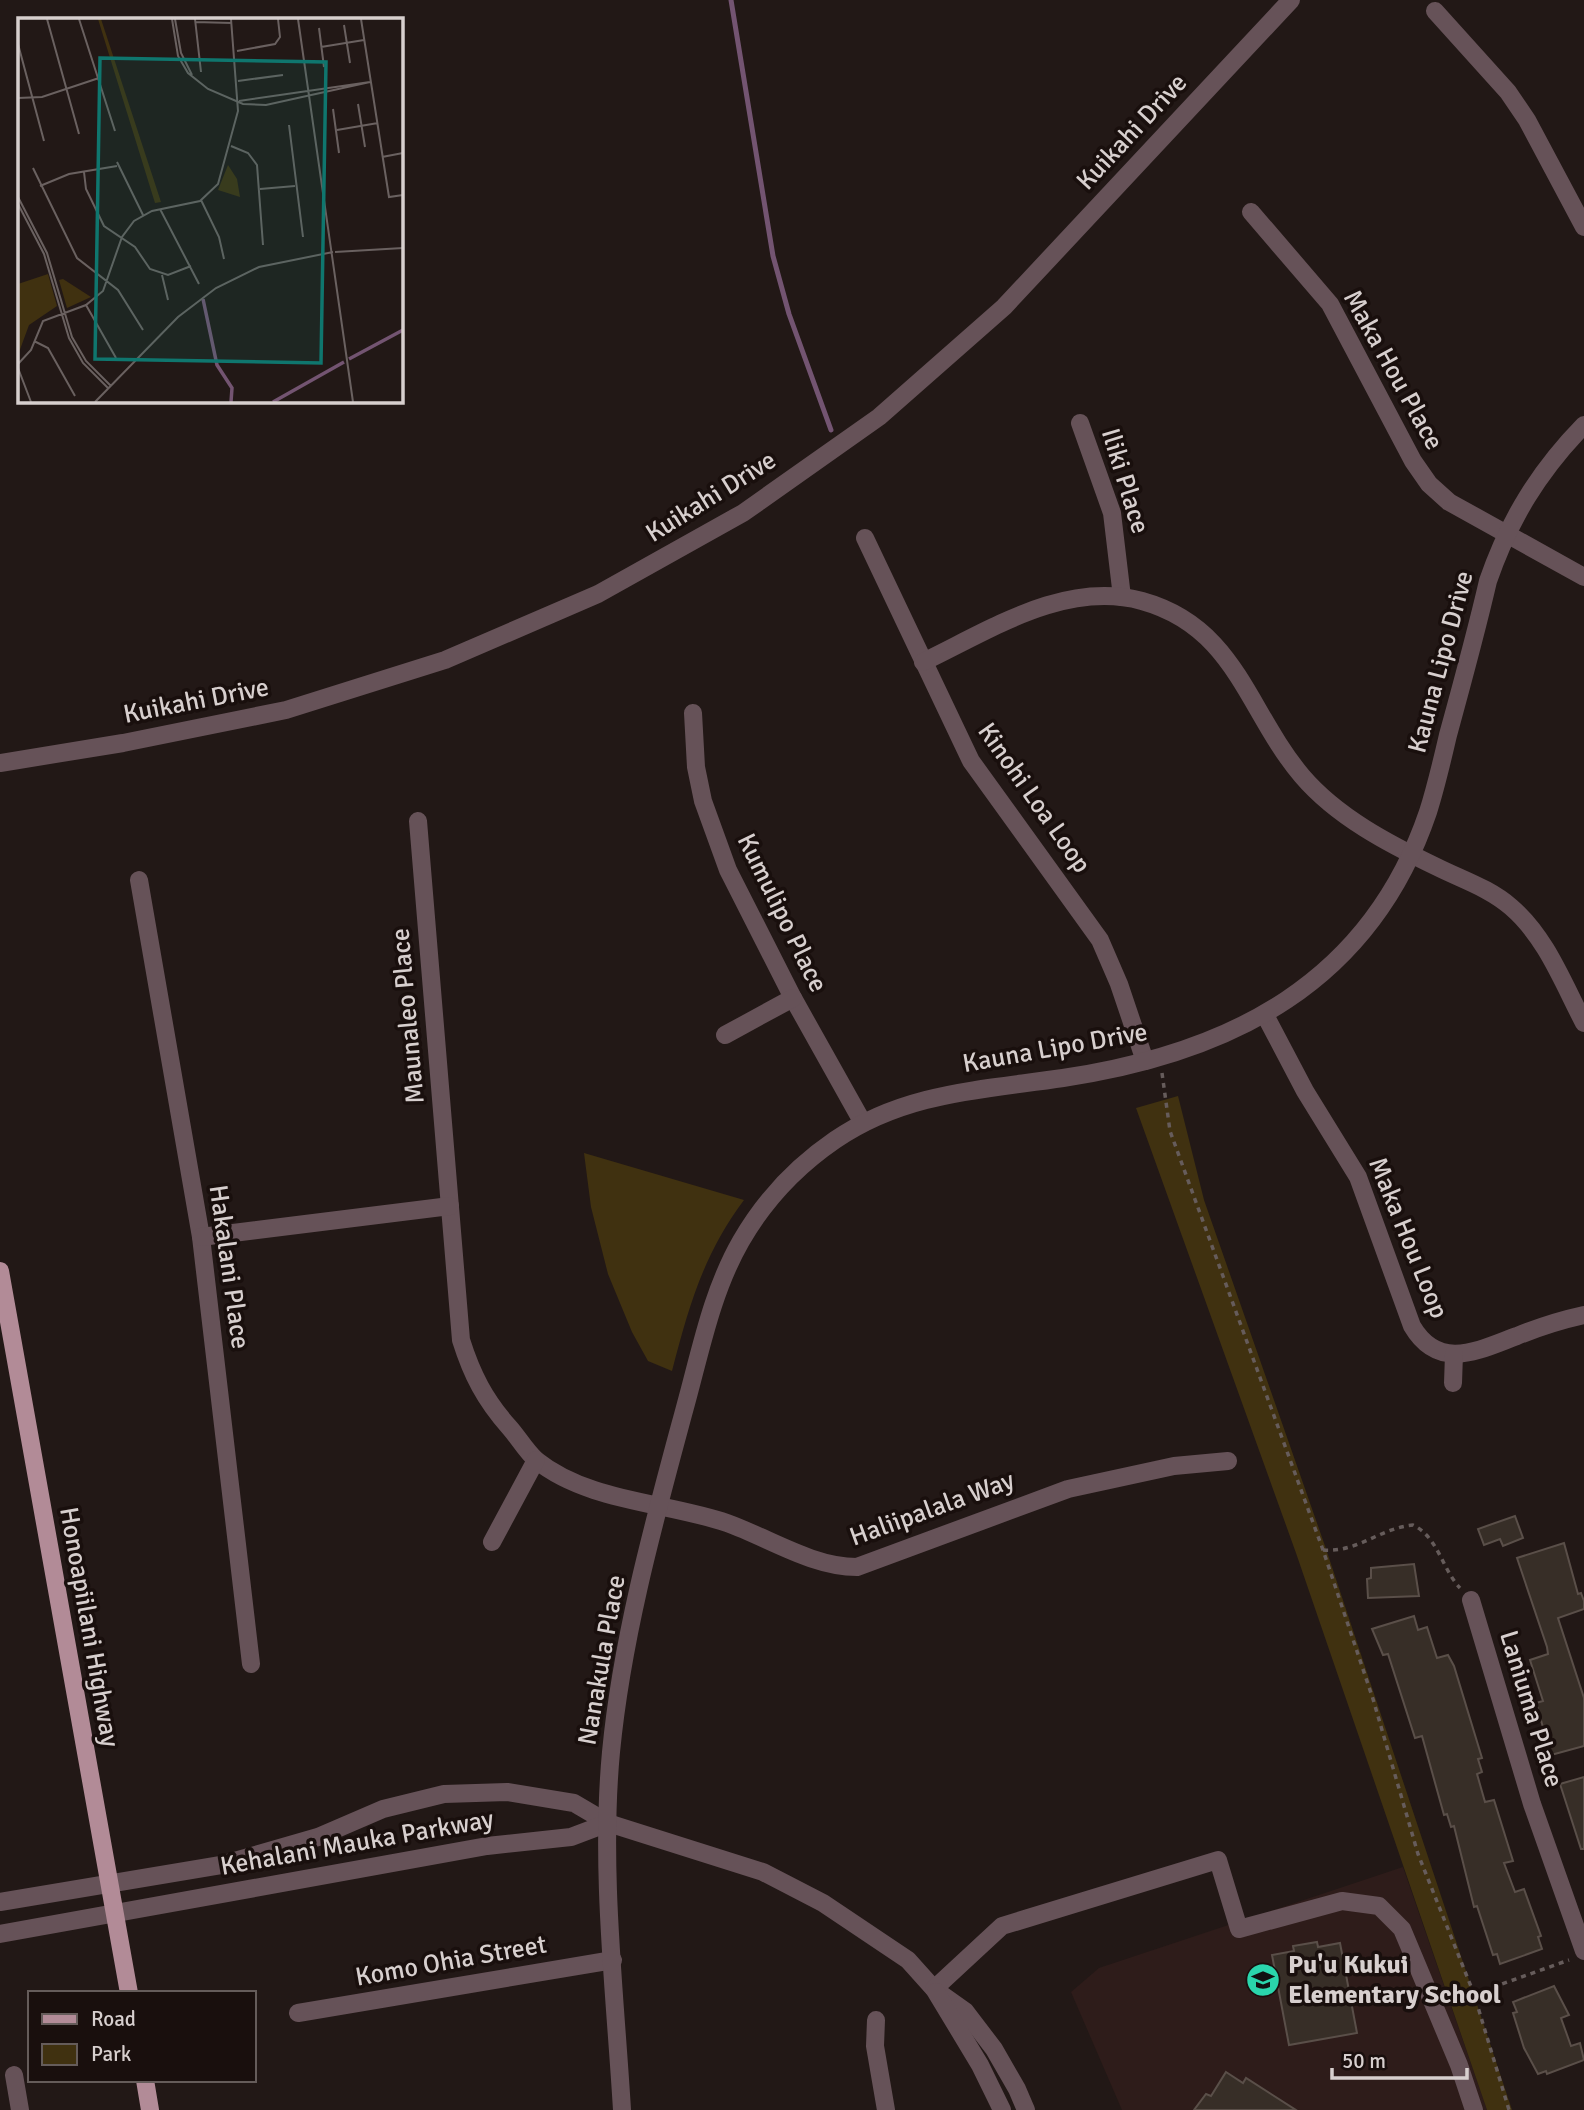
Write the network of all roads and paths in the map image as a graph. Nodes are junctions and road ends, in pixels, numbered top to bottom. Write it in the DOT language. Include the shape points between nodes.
graph roads {
  1 [pos="1291,0"];
  2 [pos="1435,11"];
  3 [pos="1251,212"];
  4 [pos="1584,227"];
  5 [pos="1080,422"];
  6 [pos="1584,425"];
  7 [pos="1506,532"];
  8 [pos="865,538"];
  9 [pos="1584,578"];
  10 [pos="1122,597"];
  11 [pos="923,662"];
  12 [pos="693,713"];
  13 [pos="0,763"];
  14 [pos="418,821"];
  15 [pos="1410,854"];
  16 [pos="139,880"];
  17 [pos="793,998"];
  18 [pos="1265,1015"];
  19 [pos="1584,1023"];
  20 [pos="725,1035"];
  21 [pos="1152,1059"];
  22 [pos="863,1123"];
  23 [pos="450,1206"];
  24 [pos="201,1237"];
  25 [pos="0,1271"];
  26 [pos="1584,1315"];
  27 [pos="1454,1354"];
  28 [pos="1453,1383"];
  29 [pos="536,1460"];
  30 [pos="1228,1461"];
  31 [pos="658,1507"];
  32 [pos="492,1542"];
  33 [pos="1323,1550"];
  34 [pos="1471,1600"];
  35 [pos="251,1664"];
  36 [pos="608,1824"];
  37 [pos="109,1884"];
  38 [pos="0,1902"];
  39 [pos="114,1913"];
  40 [pos="0,1934"];
  41 [pos="1578,1955"];
  42 [pos="613,1960"];
  43 [pos="934,1989"];
  44 [pos="129,1991"];
  45 [pos="1474,1994"];
  46 [pos="298,2013"];
  47 [pos="876,2020"];
  48 [pos="14,2075"];
  49 [pos="145,2082"];
  50 [pos="20,2110"];
  51 [pos="150,2110"];
  52 [pos="622,2110"];
  53 [pos="886,2110"];
  54 [pos="1002,2110"];
  55 [pos="1026,2110"];
  56 [pos="1474,2110"];
  57 [pos="1509,2110"];
  1 -- 13 [label="street, Kuikahi Drive" via="1004,307 879,417 743,513 598,594 445,660 286,710"];
  2 -- 4 [label="street" via="1508,92"];
  3 -- 7 [label="street, Maka Hou Place" via="1330,304 1420,473 1449,502"];
  5 -- 10 [label="street, Iliki Place" via="1112,513"];
  6 -- 7 [label="street, Kauna Lipo Drive" via="1538,477"];
  7 -- 9 [label="street"];
  7 -- 15 [label="street, Kauna Lipo Drive" via="1488,581 1428,813"];
  8 -- 11 [label="street, Kinohi Loa Loop"];
  10 -- 11 [label="street" via="1084,596 1048,605"];
  10 -- 15 [label="street" via="1175,614 1206,635 1231,663 1289,758 1315,790"];
  11 -- 21 [label="street, Kinohi Loa Loop" via="971,761 1100,940"];
  12 -- 17 [label="street, Kumulipo Place" via="696,768 710,823 738,892"];
  14 -- 23 [label="street, Maunaleo Place"];
  15 -- 18 [label="street, Kauna Lipo Drive" via="1386,899 1357,937 1324,971"];
  15 -- 19 [label="street" via="1484,888 1518,914 1545,947"];
  16 -- 24 [label="street, Hakalani Place"];
  17 -- 20 [label="street"];
  17 -- 22 [label="street, Kumulipo Place"];
  18 -- 21 [label="street, Kauna Lipo Drive" via="1201,1045"];
  18 -- 27 [label="street, Maka Hou Loop" via="1358,1177 1412,1326 1432,1347"];
  21 -- 22 [label="street, Kauna Lipo Drive" via="1061,1079 935,1095"];
  21 -- 33 [label="path" via="1171,1132"];
  22 -- 31 [label="street, Kauna Lipo Drive" via="809,1159 741,1240 713,1306"];
  23 -- 24 [label="street"];
  23 -- 29 [label="street, Maunaleo Place" via="461,1340 472,1375 489,1404"];
  24 -- 35 [label="street, Hakalani Place"];
  25 -- 37 [label="main road, Honoapiilani Highway"];
  26 -- 27 [label="street" via="1471,1353"];
  27 -- 28 [label="street"];
  29 -- 31 [label="street, Haliipalala Way" via="574,1481"];
  29 -- 32 [label="street"];
  30 -- 31 [label="street, Haliipalala Way" via="1174,1466 1068,1489 857,1567 824,1562 726,1523"];
  31 -- 36 [label="street, Nanakula Place" via="619,1696"];
  33 -- 34 [label="path" via="1349,1549 1394,1528 1413,1525 1430,1538 1450,1578"];
  33 -- 45 [label="path" via="1418,1854"];
  34 -- 41 [label="street, Laniuma Place"];
  36 -- 37 [label="street, Kehalani Mauka Parkway" via="574,1803 497,1792 444,1794 383,1809 270,1853"];
  36 -- 39 [label="street, Kehalani Mauka Parkway" via="570,1837 486,1846"];
  36 -- 42 [label="street"];
  36 -- 43 [label="street, Kehalani Mauka Parkway" via="763,1872 823,1903 908,1960"];
  37 -- 38 [label="street, Kehalani Mauka Parkway"];
  37 -- 39 [label="main road, Honoapiilani Highway"];
  39 -- 40 [label="street, Kehalani Mauka Parkway"];
  39 -- 44 [label="main road, Honoapiilani Highway"];
  41 -- 45 [label="path"];
  42 -- 46 [label="street, Komo Ohia Street"];
  42 -- 52 [label="street"];
  43 -- 54 [label="street, Kehalani Mauka Parkway"];
  43 -- 55 [label="street, Kehalani Mauka Parkway" via="965,2011 994,2049"];
  43 -- 56 [label="street" via="1002,1926 1218,1860 1239,1930 1342,1901 1379,1906 1402,1929"];
  45 -- 57 [label="path"];
  47 -- 53 [label="street" via="875,2046"];
  48 -- 50 [label="street"];
  49 -- 51 [label="main road"];
}
